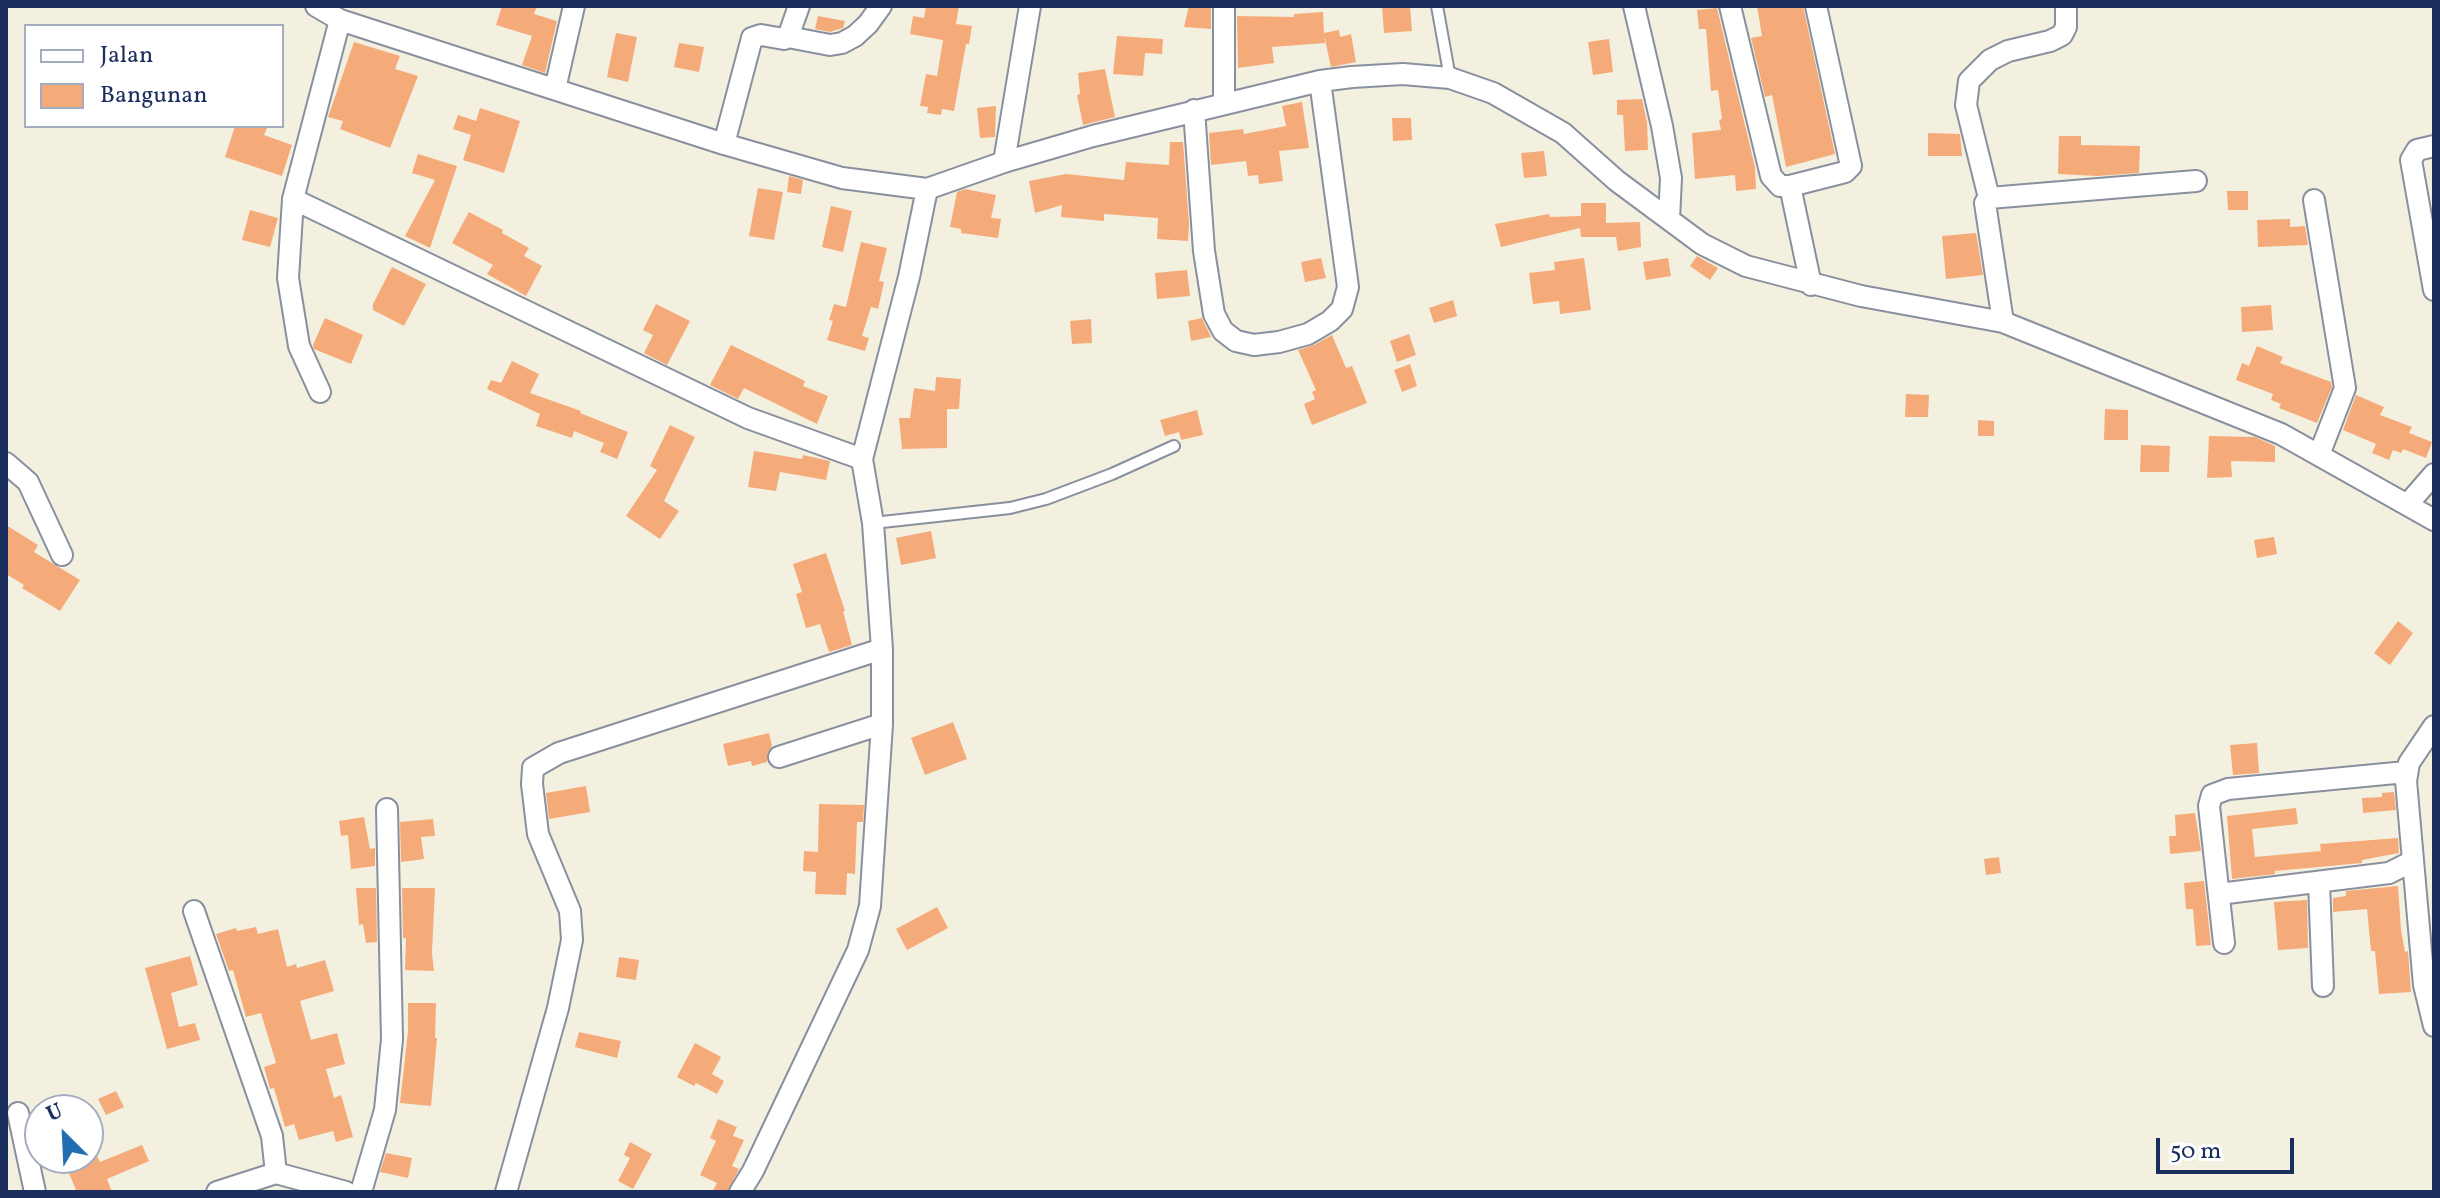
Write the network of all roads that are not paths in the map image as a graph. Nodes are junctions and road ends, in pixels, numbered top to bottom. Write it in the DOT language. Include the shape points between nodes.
graph roads {
  1 [pos="316,6"];
  2 [pos="574,6"];
  3 [pos="799,6"];
  4 [pos="881,6"];
  5 [pos="1030,6"];
  6 [pos="1224,6"];
  7 [pos="1437,6"];
  8 [pos="1634,6"];
  9 [pos="1730,6"];
  10 [pos="1816,6"];
  11 [pos="2066,6"];
  12 [pos="340,20"];
  13 [pos="788,37"];
  14 [pos="1450,78"];
  15 [pos="1320,81"];
  16 [pos="555,89"];
  17 [pos="1224,103"];
  18 [pos="1194,110"];
  19 [pos="724,144"];
  20 [pos="2434,146"];
  21 [pos="1004,162"];
  22 [pos="2196,181"];
  23 [pos="1790,186"];
  24 [pos="927,189"];
  25 [pos="1989,198"];
  26 [pos="293,199"];
  27 [pos="2314,200"];
  28 [pos="1669,219"];
  29 [pos="1811,285"];
  30 [pos="2434,290"];
  31 [pos="2003,322"];
  32 [pos="320,392"];
  33 [pos="1174,446"];
  34 [pos="2319,455"];
  35 [pos="862,459"];
  36 [pos="6,463"];
  37 [pos="2434,474"];
  38 [pos="2407,505"];
  39 [pos="2434,520"];
  40 [pos="873,523"];
  41 [pos="62,555"];
  42 [pos="882,649"];
  43 [pos="882,724"];
  44 [pos="2434,726"];
  45 [pos="779,757"];
  46 [pos="2406,772"];
  47 [pos="387,809"];
  48 [pos="2413,861"];
  49 [pos="2319,883"];
  50 [pos="2219,894"];
  51 [pos="194,911"];
  52 [pos="2224,943"];
  53 [pos="2429,983"];
  54 [pos="2323,986"];
  55 [pos="2434,1026"];
  56 [pos="18,1113"];
  57 [pos="276,1173"];
  58 [pos="35,1192"];
  59 [pos="217,1192"];
  60 [pos="346,1192"];
  61 [pos="361,1192"];
  62 [pos="506,1192"];
  63 [pos="740,1192"];
  1 -- 12 [label="street"];
  2 -- 16 [label="street"];
  3 -- 13 [label="street"];
  4 -- 13 [label="street" via="868,24 842,43"];
  5 -- 21 [label="street"];
  6 -- 17 [label="street"];
  7 -- 14 [label="lane"];
  8 -- 28 [label="street" via="1671,178"];
  9 -- 23 [label="street" via="1771,176 1780,186"];
  10 -- 23 [label="street" via="1851,166"];
  11 -- 25 [label="street" via="2062,35 1999,55 1969,81 1966,105"];
  12 -- 16 [label="street"];
  12 -- 26 [label="street"];
  13 -- 19 [label="street" via="752,38"];
  14 -- 15 [label="street" via="1403,74"];
  14 -- 28 [label="street" via="1493,93 1563,133"];
  15 -- 17 [label="street"];
  15 -- 18 [label="street" via="1348,287 1342,309 1330,321 1279,342 1236,341 1214,314"];
  16 -- 19 [label="street"];
  17 -- 18 [label="street"];
  18 -- 21 [label="street"];
  19 -- 24 [label="street" via="842,178"];
  20 -- 30 [label="street" via="2417,150 2411,160"];
  21 -- 24 [label="street"];
  22 -- 25 [label="street"];
  23 -- 29 [label="street"];
  24 -- 35 [label="street"];
  25 -- 31 [label="street" via="1985,203"];
  26 -- 32 [label="street" via="288,278 299,346"];
  26 -- 35 [label="street" via="748,418"];
  27 -- 34 [label="street" via="2345,388"];
  28 -- 29 [label="street" via="1702,244 1746,266"];
  29 -- 31 [label="street"];
  31 -- 34 [label="street" via="2281,434"];
  33 -- 40 [label="lane" via="1022,505"];
  34 -- 38 [label="street"];
  35 -- 40 [label="street"];
  36 -- 41 [label="street" via="28,482"];
  37 -- 38 [label="street"];
  38 -- 39 [label="street"];
  40 -- 42 [label="street"];
  42 -- 43 [label="street"];
  42 -- 62 [label="street" via="559,753 533,768 538,834 570,911 572,940"];
  43 -- 45 [label="street"];
  43 -- 63 [label="street" via="870,906 858,950"];
  44 -- 46 [label="street"];
  46 -- 48 [label="street"];
  46 -- 50 [label="street" via="2217,791 2209,806"];
  47 -- 61 [label="street" via="392,1039 385,1110"];
  48 -- 49 [label="street" via="2389,873"];
  48 -- 53 [label="street"];
  49 -- 50 [label="street"];
  49 -- 54 [label="street"];
  50 -- 52 [label="street"];
  51 -- 57 [label="street" via="272,1136"];
  53 -- 55 [label="street"];
  56 -- 58 [label="street"];
  57 -- 59 [label="street"];
  57 -- 60 [label="street"];
}
